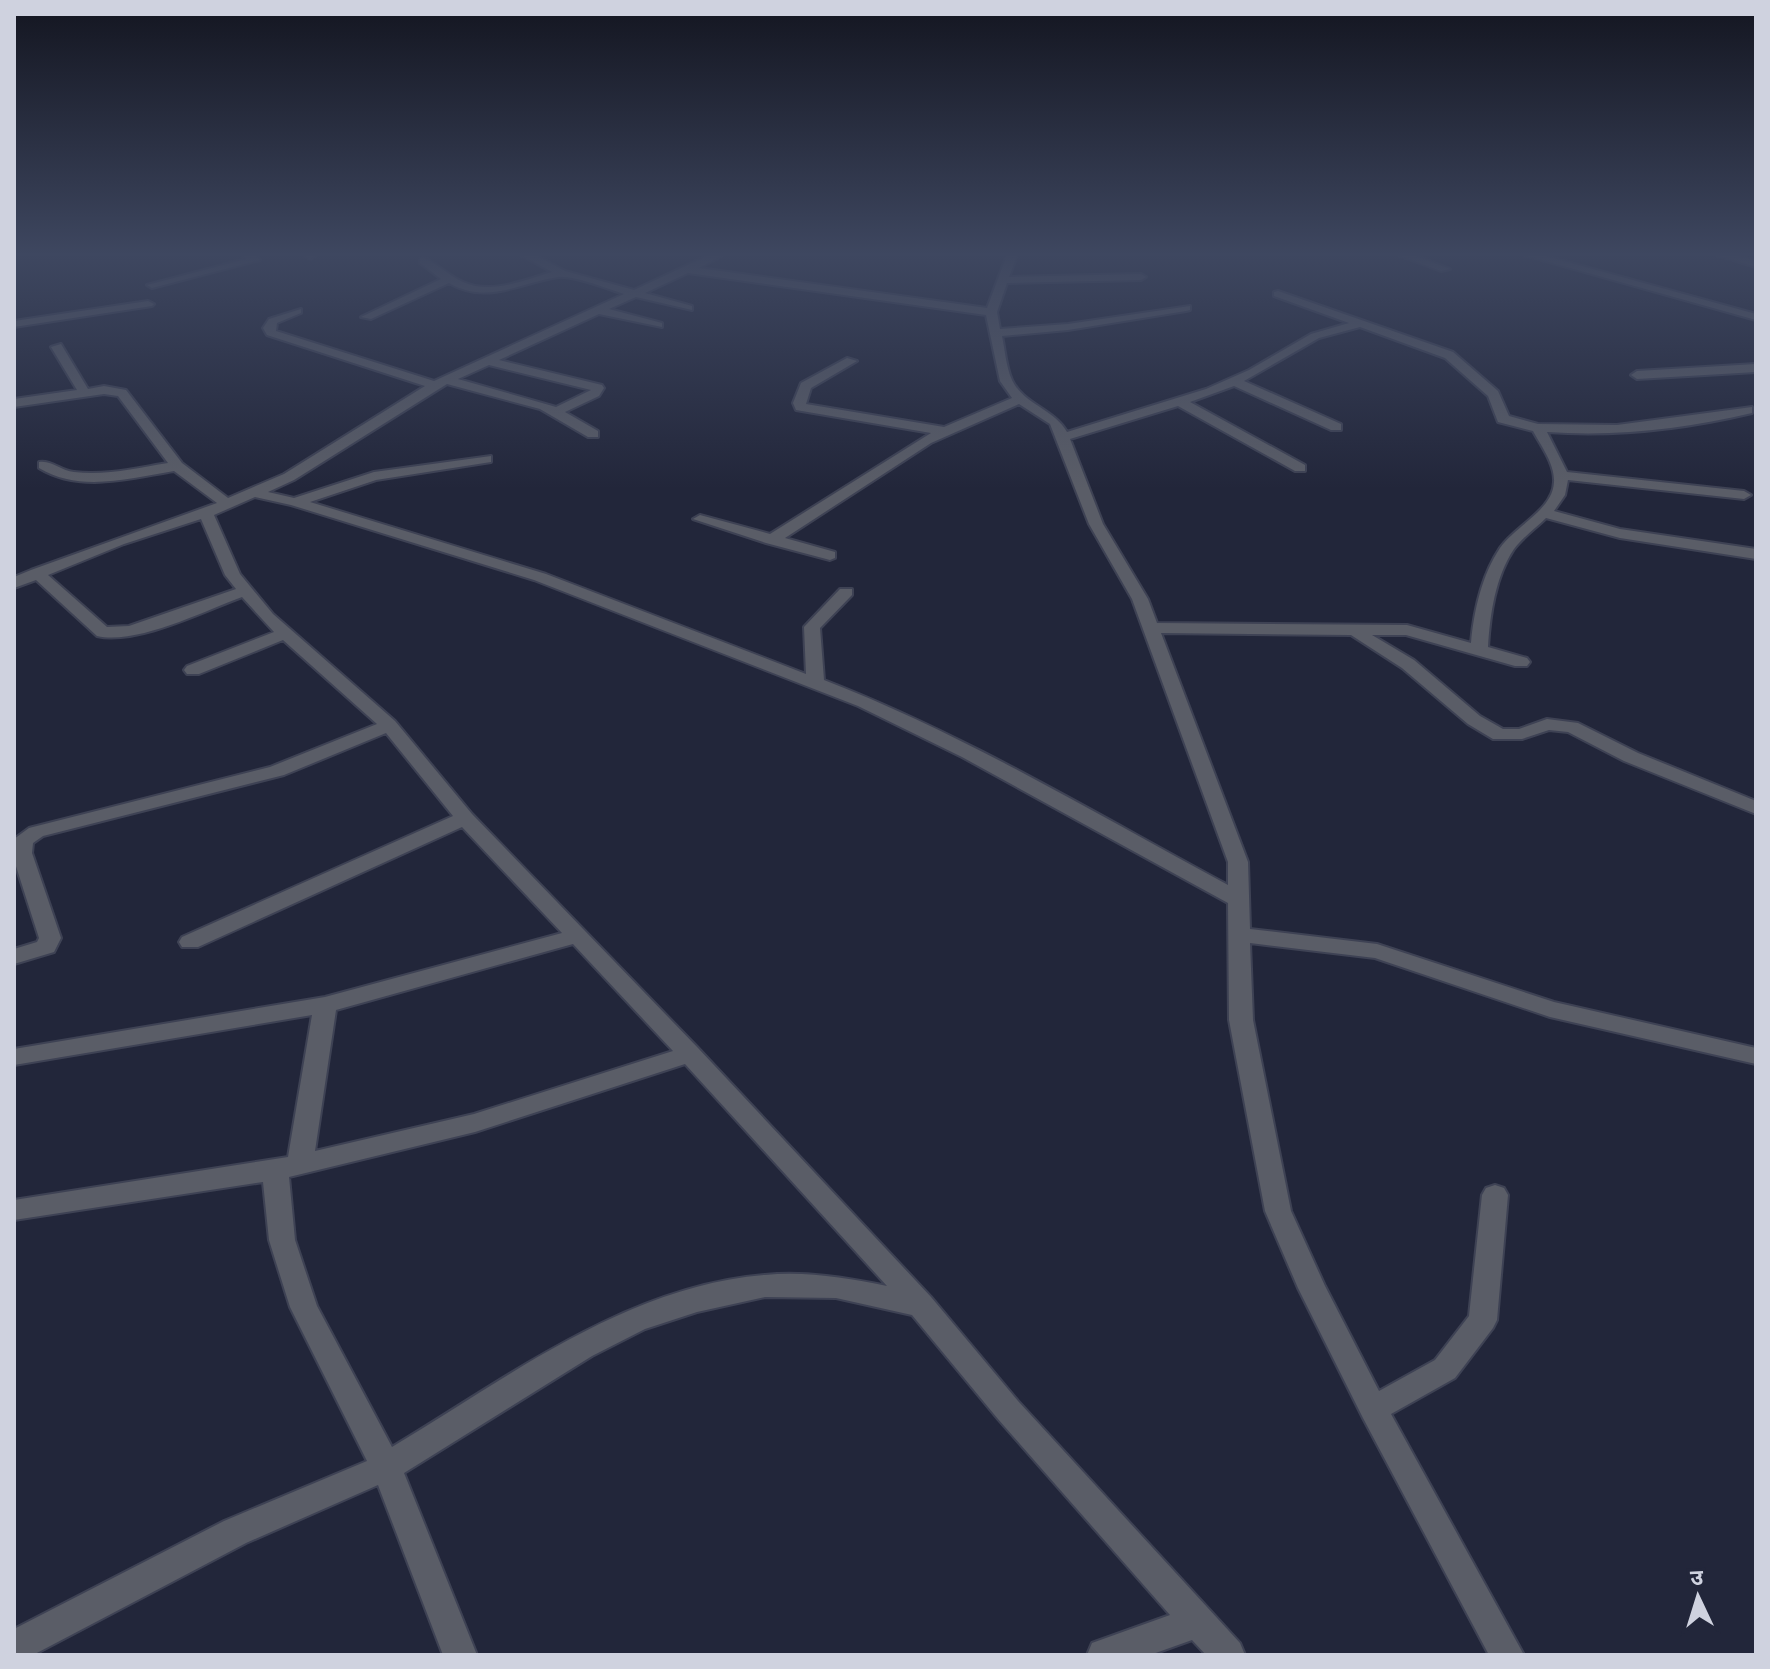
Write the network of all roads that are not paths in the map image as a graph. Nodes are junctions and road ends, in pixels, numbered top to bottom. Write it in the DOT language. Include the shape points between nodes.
graph roads {
  1 [pos="271,333"];
  2 [pos="549,333"];
  3 [pos="994,333"];
  4 [pos="1326,333"];
  5 [pos="1390,333"];
  6 [pos="57,347"];
  7 [pos="489,361"];
  8 [pos="851,361"];
  9 [pos="1756,368"];
  10 [pos="1637,375"];
  11 [pos="441,382"];
  12 [pos="1235,382"];
  13 [pos="84,392"];
  14 [pos="1020,399"];
  15 [pos="1180,402"];
  16 [pos="14,403"];
  17 [pos="1747,410"];
  18 [pos="557,411"];
  19 [pos="1336,427"];
  20 [pos="1538,428"];
  21 [pos="944,431"];
  22 [pos="593,434"];
  23 [pos="1063,437"];
  24 [pos="486,459"];
  25 [pos="44,465"];
  26 [pos="177,466"];
  27 [pos="1300,468"];
  28 [pos="1560,475"];
  29 [pos="255,493"];
  30 [pos="1744,495"];
  31 [pos="295,502"];
  32 [pos="227,504"];
  33 [pos="1543,512"];
  34 [pos="206,513"];
  35 [pos="700,519"];
  36 [pos="771,540"];
  37 [pos="1756,554"];
  38 [pos="830,555"];
  39 [pos="37,573"];
  40 [pos="14,583"];
  41 [pos="244,591"];
  42 [pos="846,592"];
  43 [pos="1150,628"];
  44 [pos="1353,628"];
  45 [pos="285,633"];
  46 [pos="1479,649"];
  47 [pos="1521,662"];
  48 [pos="193,670"];
  49 [pos="815,682"];
  50 [pos="389,725"];
  51 [pos="1756,808"];
  52 [pos="465,818"];
  53 [pos="36,832"];
  54 [pos="14,837"];
  55 [pos="1241,901"];
  56 [pos="1237,934"];
  57 [pos="576,936"];
  58 [pos="190,942"];
  59 [pos="14,957"];
  60 [pos="325,1005"];
  61 [pos="690,1054"];
  62 [pos="1756,1056"];
  63 [pos="14,1057"];
  64 [pos="288,1167"];
  65 [pos="1495,1195"];
  66 [pos="14,1210"];
  67 [pos="921,1305"];
  68 [pos="1373,1409"];
  69 [pos="386,1467"];
  70 [pos="1195,1622"];
  71 [pos="14,1647"];
  72 [pos="460,1655"];
  73 [pos="1104,1655"];
  74 [pos="1228,1655"];
  75 [pos="1507,1655"];
  1 -- 11 [label="street"];
  2 -- 7 [label="street"];
  3 -- 14 [label="street" via="1006,381"];
  4 -- 12 [label="street"];
  5 -- 20 [label="street" via="1449,355 1494,394 1503,419"];
  6 -- 13 [label="street"];
  7 -- 11 [label="street"];
  7 -- 18 [label="street" via="598,388"];
  8 -- 21 [label="street" via="805,386 801,407"];
  9 -- 10 [label="street"];
  11 -- 18 [label="street"];
  11 -- 29 [label="street"];
  12 -- 15 [label="street"];
  12 -- 19 [label="street"];
  13 -- 16 [label="street"];
  13 -- 26 [label="street" via="122,393"];
  14 -- 21 [label="street"];
  14 -- 23 [label="street" via="1055,422"];
  15 -- 23 [label="street"];
  15 -- 27 [label="street"];
  17 -- 20 [label="street" via="1645,428"];
  18 -- 22 [label="street"];
  20 -- 28 [label="street"];
  21 -- 36 [label="street"];
  23 -- 43 [label="street" via="1096,524 1125,570"];
  24 -- 31 [label="street" via="374,476"];
  25 -- 26 [label="street" via="54,474 78,477"];
  26 -- 32 [label="street"];
  28 -- 30 [label="street"];
  28 -- 33 [label="street" via="1558,494"];
  29 -- 31 [label="street"];
  29 -- 32 [label="street"];
  31 -- 49 [label="street" via="540,577"];
  32 -- 34 [label="street"];
  33 -- 37 [label="street" via="1583,527"];
  33 -- 46 [label="street" via="1508,547 1500,563"];
  34 -- 39 [label="street"];
  34 -- 41 [label="street"];
  35 -- 36 [label="street"];
  36 -- 38 [label="street"];
  39 -- 40 [label="street"];
  39 -- 41 [label="street" via="103,632 112,634"];
  41 -- 45 [label="street"];
  42 -- 49 [label="street" via="812,627"];
  43 -- 44 [label="street"];
  43 -- 55 [label="street" via="1231,836"];
  44 -- 46 [label="street" via="1423,632"];
  44 -- 51 [label="street" via="1499,735 1522,734 1547,724 1572,727"];
  45 -- 48 [label="street"];
  45 -- 50 [label="street"];
  46 -- 47 [label="street"];
  49 -- 55 [label="street" via="932,734"];
  50 -- 52 [label="street"];
  50 -- 53 [label="street" via="277,771"];
  52 -- 57 [label="street"];
  52 -- 58 [label="street"];
  53 -- 54 [label="street"];
  53 -- 59 [label="street" via="23,841 22,853 50,938 46,947"];
  55 -- 56 [label="street"];
  56 -- 62 [label="street" via="1377,951 1550,1009"];
  56 -- 68 [label="street" via="1241,1020 1278,1211"];
  57 -- 60 [label="street"];
  57 -- 61 [label="street"];
  60 -- 63 [label="street"];
  60 -- 64 [label="street"];
  61 -- 64 [label="street" via="475,1123"];
  61 -- 67 [label="street"];
  64 -- 66 [label="street"];
  64 -- 69 [label="street" via="282,1240 304,1307"];
  65 -- 68 [label="street" via="1483,1320 1445,1369"];
  67 -- 69 [label="street" via="836,1287 765,1286 697,1300 636,1320 582,1347"];
  67 -- 70 [label="street"];
  68 -- 75 [label="street"];
  69 -- 71 [label="street" via="235,1532"];
  69 -- 72 [label="street"];
  70 -- 73 [label="street"];
  70 -- 74 [label="street"];
}
